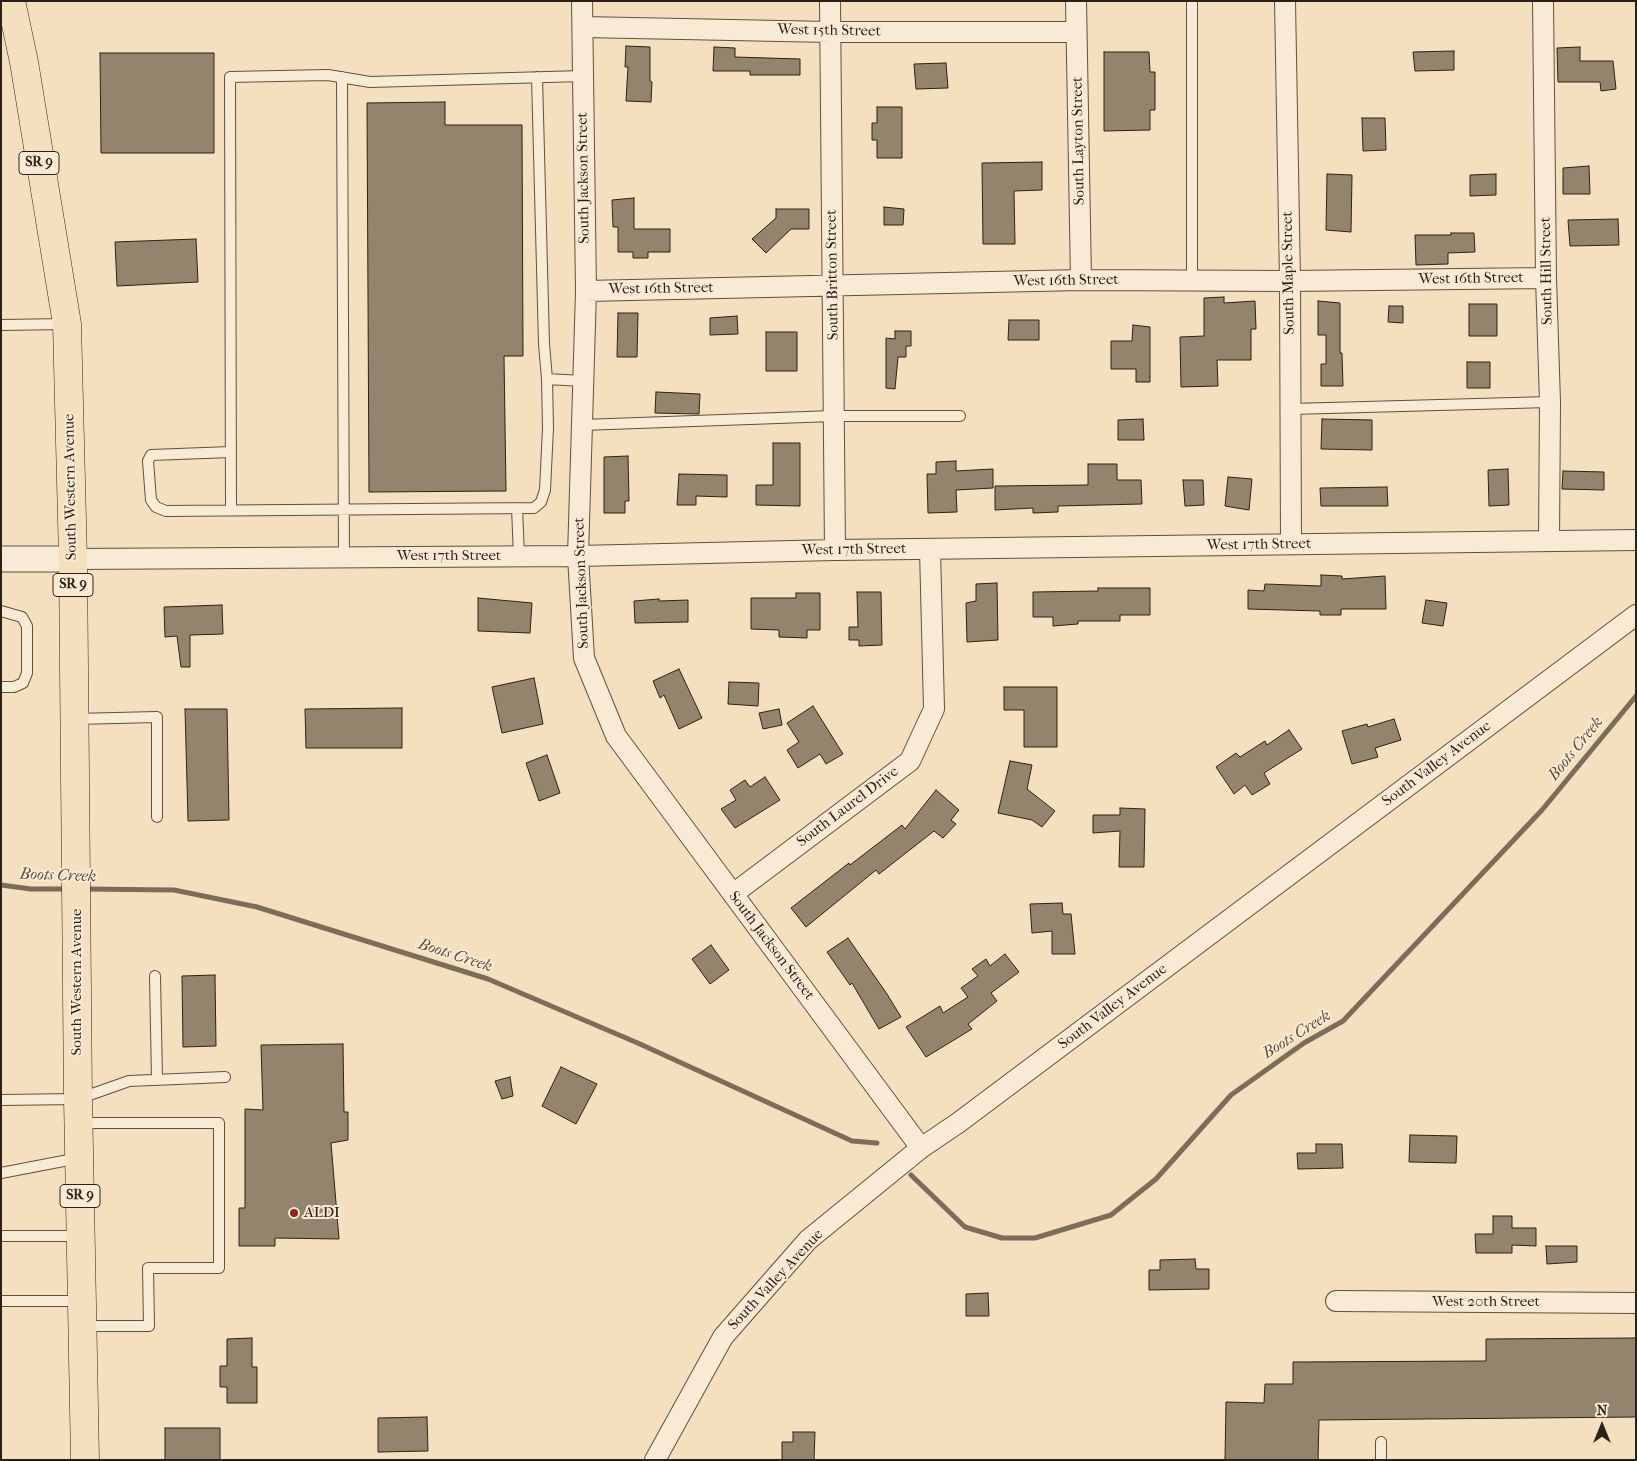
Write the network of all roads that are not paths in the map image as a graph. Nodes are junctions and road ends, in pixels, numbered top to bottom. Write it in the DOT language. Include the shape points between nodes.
graph roads {
  1 [pos="11,1"];
  2 [pos="582,1"];
  3 [pos="830,1"];
  4 [pos="1076,1"];
  5 [pos="1192,1"];
  6 [pos="1285,1"];
  7 [pos="1543,1"];
  8 [pos="582,26"];
  9 [pos="830,32"];
  10 [pos="1076,32"];
  11 [pos="342,76"];
  12 [pos="583,76"];
  13 [pos="537,77"];
  14 [pos="1546,278"];
  15 [pos="1082,280"];
  16 [pos="1192,280"];
  17 [pos="1290,281"];
  18 [pos="833,286"];
  19 [pos="586,291"];
  20 [pos="67,324"];
  21 [pos="1,325"];
  22 [pos="547,379"];
  23 [pos="583,381"];
  24 [pos="1550,402"];
  25 [pos="1291,410"];
  26 [pos="834,416"];
  27 [pos="960,416"];
  28 [pos="582,425"];
  29 [pos="232,452"];
  30 [pos="517,508"];
  31 [pos="231,510"];
  32 [pos="344,510"];
  33 [pos="1636,540"];
  34 [pos="1549,542"];
  35 [pos="1291,544"];
  36 [pos="930,548"];
  37 [pos="835,550"];
  38 [pos="519,556"];
  39 [pos="578,556"];
  40 [pos="344,557"];
  41 [pos="1,559"];
  42 [pos="73,559"];
  43 [pos="1,611"];
  44 [pos="1636,615"];
  45 [pos="1,688"];
  46 [pos="74,719"];
  47 [pos="157,816"];
  48 [pos="732,894"];
  49 [pos="155,976"];
  50 [pos="226,1077"];
  51 [pos="157,1080"];
  52 [pos="1,1100"];
  53 [pos="78,1111"];
  54 [pos="921,1148"];
  55 [pos="79,1158"];
  56 [pos="1,1173"];
  57 [pos="1,1236"];
  58 [pos="80,1236"];
  59 [pos="1,1301"];
  60 [pos="1336,1301"];
  61 [pos="1636,1302"];
  62 [pos="82,1314"];
  63 [pos="1381,1442"];
  64 [pos="85,1460"];
  65 [pos="655,1460"];
  66 [pos="1381,1460"];
  1 -- 20 [label="highway, SR 9"];
  2 -- 8 [label="street, South Jackson Street"];
  3 -- 9 [label="street, South Britton Street"];
  4 -- 10 [label="street, South Layton Street"];
  5 -- 16 [label="lane"];
  6 -- 17 [label="street, South Maple Street"];
  7 -- 14 [label="street, South Hill Street"];
  8 -- 9 [label="street, West 15th Street"];
  8 -- 12 [label="street, South Jackson Street"];
  9 -- 10 [label="street, West 15th Street"];
  9 -- 18 [label="street, South Britton Street"];
  10 -- 15 [label="street, South Layton Street"];
  11 -- 13 [label="lane" via="370,82"];
  11 -- 29 [label="lane" via="230,77"];
  11 -- 32 [label="lane"];
  12 -- 13 [label="lane"];
  12 -- 19 [label="street, South Jackson Street"];
  13 -- 22 [label="lane"];
  14 -- 17 [label="street, West 16th Street"];
  14 -- 24 [label="street, South Hill Street"];
  15 -- 16 [label="street, West 16th Street"];
  15 -- 18 [label="street, West 16th Street"];
  16 -- 17 [label="street, West 16th Street"];
  17 -- 25 [label="street, South Maple Street"];
  18 -- 19 [label="street, West 16th Street"];
  18 -- 26 [label="street, South Britton Street"];
  19 -- 23 [label="street, South Jackson Street"];
  20 -- 21 [label="lane"];
  20 -- 42 [label="highway, South Western Avenue / SR 9"];
  22 -- 23 [label="lane"];
  22 -- 30 [label="lane" via="545,490 541,502 534,508"];
  23 -- 28 [label="street, South Jackson Street"];
  24 -- 25 [label="lane"];
  24 -- 34 [label="street, South Hill Street"];
  25 -- 35 [label="street, South Maple Street"];
  26 -- 27 [label="lane"];
  26 -- 28 [label="lane"];
  26 -- 37 [label="street, South Britton Street"];
  28 -- 39 [label="street, South Jackson Street"];
  29 -- 31 [label="lane"];
  29 -- 31 [label="lane" via="151,455 148,461 151,500 156,507 166,511"];
  30 -- 32 [label="lane"];
  30 -- 38 [label="lane"];
  31 -- 32 [label="lane"];
  32 -- 40 [label="lane"];
  33 -- 34 [label="street, West 17th Street"];
  34 -- 35 [label="street, West 17th Street"];
  35 -- 36 [label="street, West 17th Street"];
  36 -- 37 [label="street, West 17th Street"];
  36 -- 48 [label="street, South Laurel Drive" via="934,709 910,761"];
  37 -- 39 [label="street, West 17th Street"];
  38 -- 39 [label="street, West 17th Street"];
  38 -- 40 [label="street, West 17th Street"];
  39 -- 48 [label="street, South Jackson Street" via="584,658 616,736"];
  40 -- 42 [label="street, West 17th Street"];
  41 -- 42 [label="street"];
  42 -- 46 [label="highway, South Western Avenue / SR 9"];
  43 -- 45 [label="lane" via="22,616 26,626 27,673 23,682"];
  44 -- 54 [label="street, South Valley Avenue"];
  46 -- 47 [label="lane" via="157,717"];
  46 -- 53 [label="highway, South Western Avenue / SR 9"];
  48 -- 54 [label="street, South Jackson Street"];
  49 -- 51 [label="lane"];
  50 -- 51 [label="lane"];
  51 -- 53 [label="lane" via="129,1081"];
  52 -- 53 [label="lane"];
  53 -- 55 [label="highway, South Western Avenue / SR 9"];
  53 -- 62 [label="lane" via="219,1123 219,1268 148,1268 148,1326"];
  54 -- 65 [label="street, South Valley Avenue" via="808,1240 723,1337"];
  55 -- 56 [label="lane"];
  55 -- 58 [label="highway, South Western Avenue / SR 9"];
  57 -- 58 [label="lane"];
  58 -- 62 [label="highway, South Western Avenue / SR 9"];
  59 -- 62 [label="lane"];
  60 -- 61 [label="street, West 20th Street"];
  62 -- 64 [label="highway, South Western Avenue / SR 9"];
  63 -- 66 [label="lane"];
}
